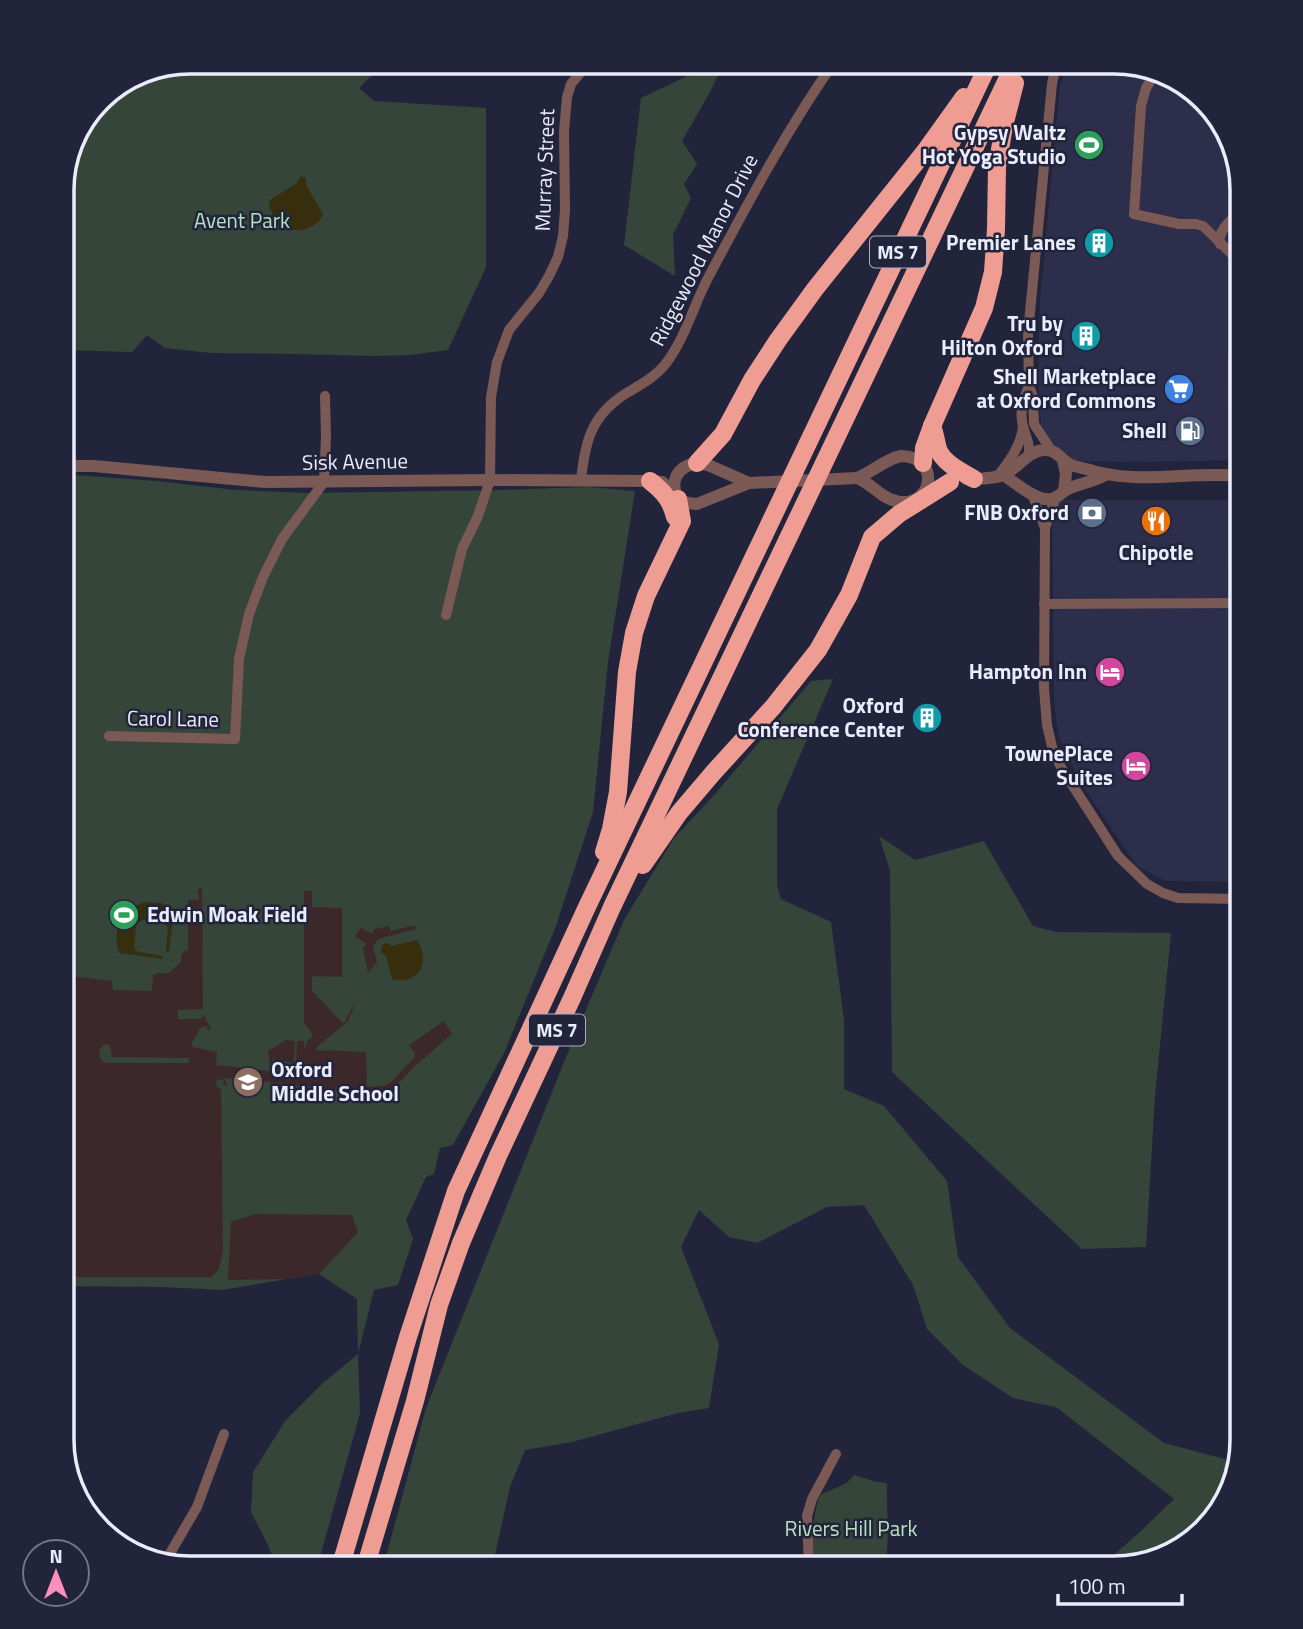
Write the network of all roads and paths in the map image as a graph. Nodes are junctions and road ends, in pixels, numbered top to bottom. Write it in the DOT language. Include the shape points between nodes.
graph roads {
  1 [pos="580,74"];
  2 [pos="827,74"];
  3 [pos="979,74"];
  4 [pos="982,74"];
  5 [pos="1010,74"];
  6 [pos="1018,74"];
  7 [pos="1054,74"];
  8 [pos="1152,80"];
  9 [pos="1230,222"];
  10 [pos="1220,244"];
  11 [pos="1230,254"];
  12 [pos="1029,386"];
  13 [pos="325,396"];
  14 [pos="932,426"];
  15 [pos="1023,426"];
  16 [pos="1051,450"];
  17 [pos="1026,458"];
  18 [pos="1063,460"];
  19 [pos="697,463"];
  20 [pos="74,466"];
  21 [pos="925,469"];
  22 [pos="678,472"];
  23 [pos="1107,474"];
  24 [pos="1000,475"];
  25 [pos="1230,475"];
  26 [pos="857,478"];
  27 [pos="491,480"];
  28 [pos="581,480"];
  29 [pos="962,480"];
  30 [pos="650,481"];
  31 [pos="324,482"];
  32 [pos="749,484"];
  33 [pos="927,488"];
  34 [pos="1029,492"];
  35 [pos="1059,495"];
  36 [pos="676,496"];
  37 [pos="904,501"];
  38 [pos="1045,528"];
  39 [pos="677,534"];
  40 [pos="872,537"];
  41 [pos="1230,603"];
  42 [pos="1044,604"];
  43 [pos="446,615"];
  44 [pos="109,736"];
  45 [pos="1230,898"];
  46 [pos="612,907"];
  47 [pos="586,909"];
  48 [pos="224,1434"];
  49 [pos="836,1454"];
  50 [pos="170,1553"];
  51 [pos="344,1556"];
  52 [pos="369,1556"];
  53 [pos="809,1556"];
  1 -- 27 [label="street, Murray Street" via="567,97 565,210 558,257 539,293 509,330 497,362 491,397"];
  2 -- 28 [label="street, Ridgewood Manor Drive" via="779,147 666,364 605,410 592,429"];
  3 -- 19 [label="highway" via="926,150 778,340 723,434"];
  4 -- 47 [label="highway, MS 7"];
  5 -- 46 [label="highway, MS 7"];
  6 -- 14 [label="highway" via="998,167 993,272 984,308"];
  7 -- 12 [label="street" via="1029,322"];
  8 -- 10 [label="street" via="1142,106 1134,214 1203,226"];
  9 -- 10 [label="street" via="1222,230"];
  10 -- 11 [label="street"];
  12 -- 15 [label="street" via="1023,400"];
  12 -- 16 [label="street" via="1034,424"];
  13 -- 31 [label="street"];
  14 -- 21 [label="highway" via="924,448"];
  14 -- 29 [label="highway" via="939,451"];
  15 -- 17 [label="street" via="1030,443"];
  15 -- 24 [label="street" via="1017,449"];
  16 -- 17 [label="street"];
  16 -- 18 [label="street"];
  17 -- 24 [label="street"];
  17 -- 34 [label="street"];
  18 -- 23 [label="street"];
  18 -- 35 [label="street" via="1066,474"];
  19 -- 22 [label="street, Sisk Avenue"];
  19 -- 32 [label="street, Sisk Avenue"];
  20 -- 31 [label="street, Sisk Avenue" via="265,482"];
  21 -- 26 [label="street, Sisk Avenue" via="910,457 895,457"];
  21 -- 29 [label="street, Sisk Avenue"];
  21 -- 33 [label="street"];
  22 -- 30 [label="street, Sisk Avenue"];
  22 -- 36 [label="street" via="673,485"];
  23 -- 25 [label="street"];
  23 -- 35 [label="street"];
  24 -- 29 [label="street"];
  24 -- 34 [label="street"];
  26 -- 32 [label="street, Sisk Avenue"];
  26 -- 37 [label="street" via="895,501"];
  27 -- 28 [label="street, Sisk Avenue"];
  27 -- 31 [label="street, Sisk Avenue"];
  27 -- 43 [label="street, Murray Street" via="462,549"];
  28 -- 30 [label="street, Sisk Avenue"];
  29 -- 33 [label="street"];
  29 -- 40 [label="highway" via="899,514"];
  30 -- 36 [label="street, Sisk Avenue" via="662,482"];
  30 -- 39 [label="highway" via="669,500"];
  31 -- 44 [label="street, Carol Lane" via="282,539 249,614 239,659 235,739"];
  32 -- 36 [label="street, Sisk Avenue" via="697,505"];
  33 -- 37 [label="street" via="921,496"];
  34 -- 35 [label="street" via="1047,500"];
  34 -- 38 [label="street"];
  35 -- 38 [label="street"];
  36 -- 39 [label="highway" via="682,522"];
  37 -- 40 [label="highway" via="877,524"];
  38 -- 42 [label="street"];
  39 -- 47 [label="highway" via="634,632 618,792"];
  40 -- 46 [label="highway" via="849,595 818,650 679,813"];
  41 -- 42 [label="street"];
  42 -- 45 [label="street" via="1047,725 1062,769 1118,856 1147,884 1178,898"];
  46 -- 52 [label="highway, MS 7" via="461,1243 439,1305"];
  47 -- 51 [label="highway, MS 7" via="456,1191"];
  48 -- 50 [label="street" via="197,1507"];
  49 -- 53 [label="street" via="807,1516"];
}
